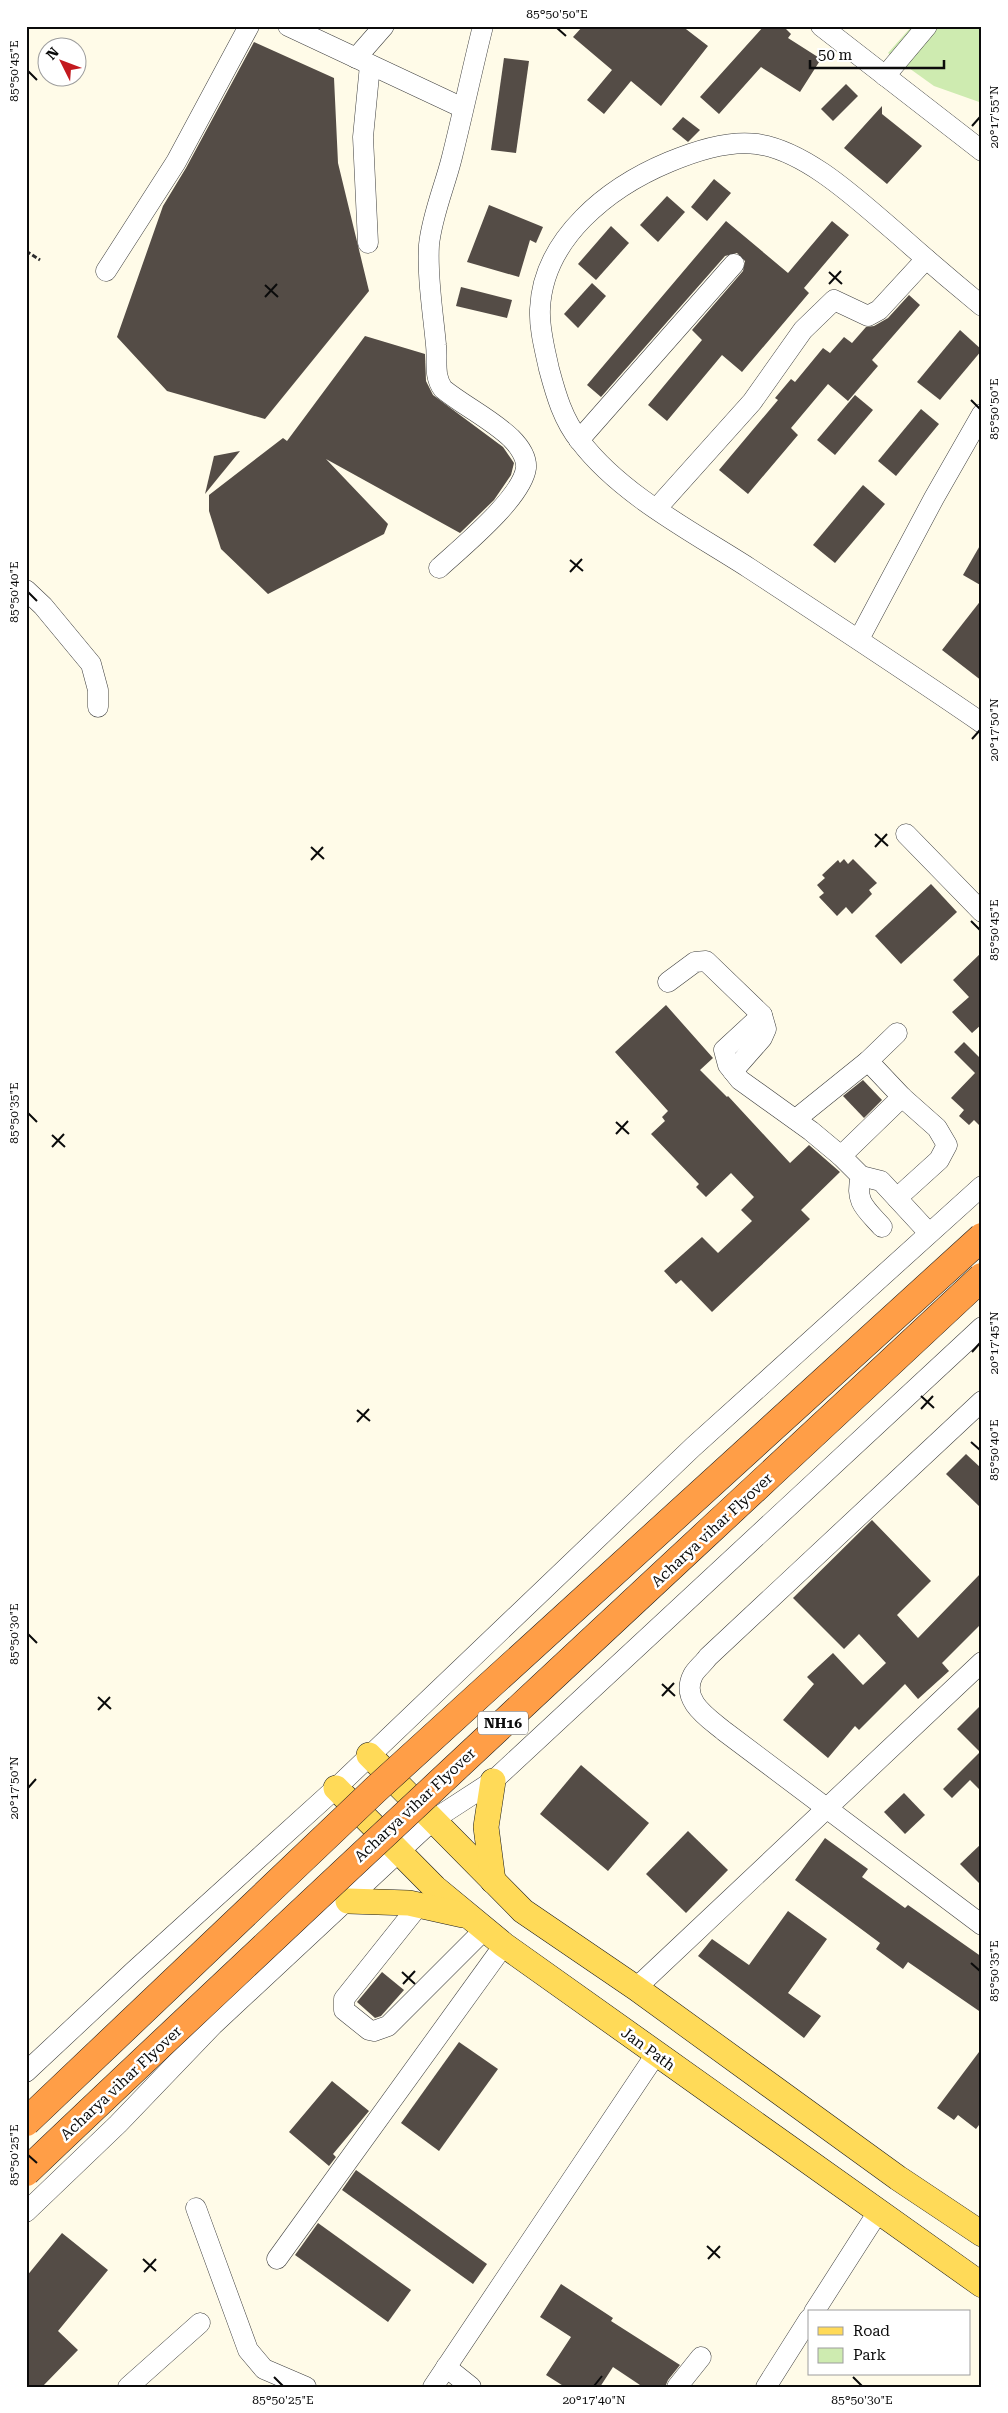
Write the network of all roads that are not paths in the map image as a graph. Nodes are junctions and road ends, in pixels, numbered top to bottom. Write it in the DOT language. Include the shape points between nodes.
graph roads {
  1 [pos="249,26"];
  2 [pos="288,26"];
  3 [pos="384,26"];
  4 [pos="483,26"];
  5 [pos="821,26"];
  6 [pos="928,26"];
  7 [pos="371,65"];
  8 [pos="885,76"];
  9 [pos="463,108"];
  10 [pos="982,151"];
  11 [pos="368,243"];
  12 [pos="926,259"];
  13 [pos="734,264"];
  14 [pos="106,271"];
  15 [pos="982,306"];
  16 [pos="982,414"];
  17 [pos="579,440"];
  18 [pos="657,508"];
  19 [pos="439,568"];
  20 [pos="26,590"];
  21 [pos="859,639"];
  22 [pos="98,707"];
  23 [pos="982,723"];
  24 [pos="906,834"];
  25 [pos="982,912"];
  26 [pos="668,982"];
  27 [pos="897,1033"];
  28 [pos="868,1061"];
  29 [pos="902,1097"];
  30 [pos="796,1119"];
  31 [pos="841,1156"];
  32 [pos="861,1176"];
  33 [pos="982,1186"];
  34 [pos="897,1198"];
  35 [pos="882,1227"];
  36 [pos="929,1233"];
  37 [pos="982,1237"];
  38 [pos="982,1277"];
  39 [pos="982,1326"];
  40 [pos="982,1401"];
  41 [pos="982,1662"];
  42 [pos="369,1755"];
  43 [pos="493,1781"];
  44 [pos="336,1788"];
  45 [pos="827,1809"];
  46 [pos="433,1820"];
  47 [pos="400,1852"];
  48 [pos="493,1881"];
  49 [pos="348,1901"];
  50 [pos="419,1905"];
  51 [pos="475,1923"];
  52 [pos="982,1925"];
  53 [pos="504,1945"];
  54 [pos="636,1988"];
  55 [pos="656,2054"];
  56 [pos="28,2066"];
  57 [pos="26,2122"];
  58 [pos="26,2172"];
  59 [pos="196,2208"];
  60 [pos="26,2212"];
  61 [pos="878,2212"];
  62 [pos="982,2234"];
  63 [pos="277,2258"];
  64 [pos="982,2285"];
  65 [pos="815,2310"];
  66 [pos="808,2322"];
  67 [pos="200,2323"];
  68 [pos="701,2357"];
  69 [pos="446,2367"];
  70 [pos="128,2387"];
  71 [pos="306,2387"];
  72 [pos="433,2387"];
  73 [pos="471,2387"];
  74 [pos="677,2387"];
  75 [pos="766,2387"];
  1 -- 14 [label="street" via="176,162"];
  2 -- 7 [label="street"];
  3 -- 7 [label="street"];
  4 -- 9 [label="street"];
  5 -- 8 [label="street"];
  6 -- 8 [label="street"];
  7 -- 9 [label="street"];
  7 -- 11 [label="street" via="363,137"];
  8 -- 10 [label="street"];
  9 -- 19 [label="street" via="429,244 438,382 450,395 510,437 520,449 526,467 523,479 509,499"];
  12 -- 15 [label="street"];
  12 -- 17 [label="street" via="821,173 782,151 757,144 733,144 675,159 642,173 606,196 580,220 548,272 540,309 544,349 556,397"];
  12 -- 18 [label="street" via="879,310 868,316 834,300 803,330 752,402"];
  13 -- 17 [label="street"];
  16 -- 21 [label="street"];
  17 -- 18 [label="street" via="626,487"];
  18 -- 21 [label="street"];
  20 -- 22 [label="street" via="91,664 98,690"];
  21 -- 23 [label="street"];
  24 -- 25 [label="street"];
  26 -- 30 [label="street" via="695,962 706,961 762,1015 766,1029 762,1038 733,1071 740,1080"];
  27 -- 28 [label="street"];
  28 -- 29 [label="street"];
  28 -- 30 [label="street"];
  29 -- 31 [label="street"];
  29 -- 34 [label="street" via="937,1128 947,1146 939,1160"];
  30 -- 31 [label="street"];
  31 -- 32 [label="street"];
  32 -- 34 [label="street" via="882,1181"];
  32 -- 35 [label="street" via="858,1196"];
  33 -- 36 [label="street"];
  34 -- 36 [label="street"];
  36 -- 42 [label="street" via="693,1447"];
  37 -- 57 [label="highway, NH16, bridge" via="375,1790"];
  38 -- 58 [label="highway, Acharya vihar Flyover / NH16, bridge"];
  39 -- 43 [label="street"];
  40 -- 45 [label="street" via="708,1657 693,1675 690,1691 694,1704 724,1731"];
  41 -- 45 [label="street"];
  42 -- 44 [label="street"];
  42 -- 46 [label="main road"];
  43 -- 46 [label="street"];
  43 -- 48 [label="main road" via="486,1827"];
  44 -- 47 [label="main road, Jan Path"];
  44 -- 56 [label="street"];
  45 -- 52 [label="street"];
  45 -- 54 [label="street"];
  46 -- 47 [label="street"];
  46 -- 48 [label="main road"];
  47 -- 49 [label="street"];
  47 -- 51 [label="main road, Jan Path" via="434,1888"];
  48 -- 54 [label="main road" via="523,1911"];
  49 -- 50 [label="main road"];
  49 -- 60 [label="street" via="213,2025 118,2124"];
  50 -- 51 [label="main road"];
  50 -- 51 [label="street" via="344,1999 344,2010 369,2030 388,2026"];
  51 -- 53 [label="main road, Jan Path"];
  53 -- 55 [label="main road, Jan Path"];
  53 -- 63 [label="street"];
  54 -- 62 [label="main road" via="898,2178"];
  55 -- 61 [label="main road, Jan Path"];
  55 -- 69 [label="street"];
  59 -- 71 [label="street" via="248,2350 264,2369"];
  61 -- 64 [label="main road, Jan Path"];
  61 -- 65 [label="street"];
  66 -- 75 [label="street"];
  67 -- 70 [label="street"];
  68 -- 74 [label="street"];
  69 -- 72 [label="street"];
  69 -- 73 [label="street"];
}
